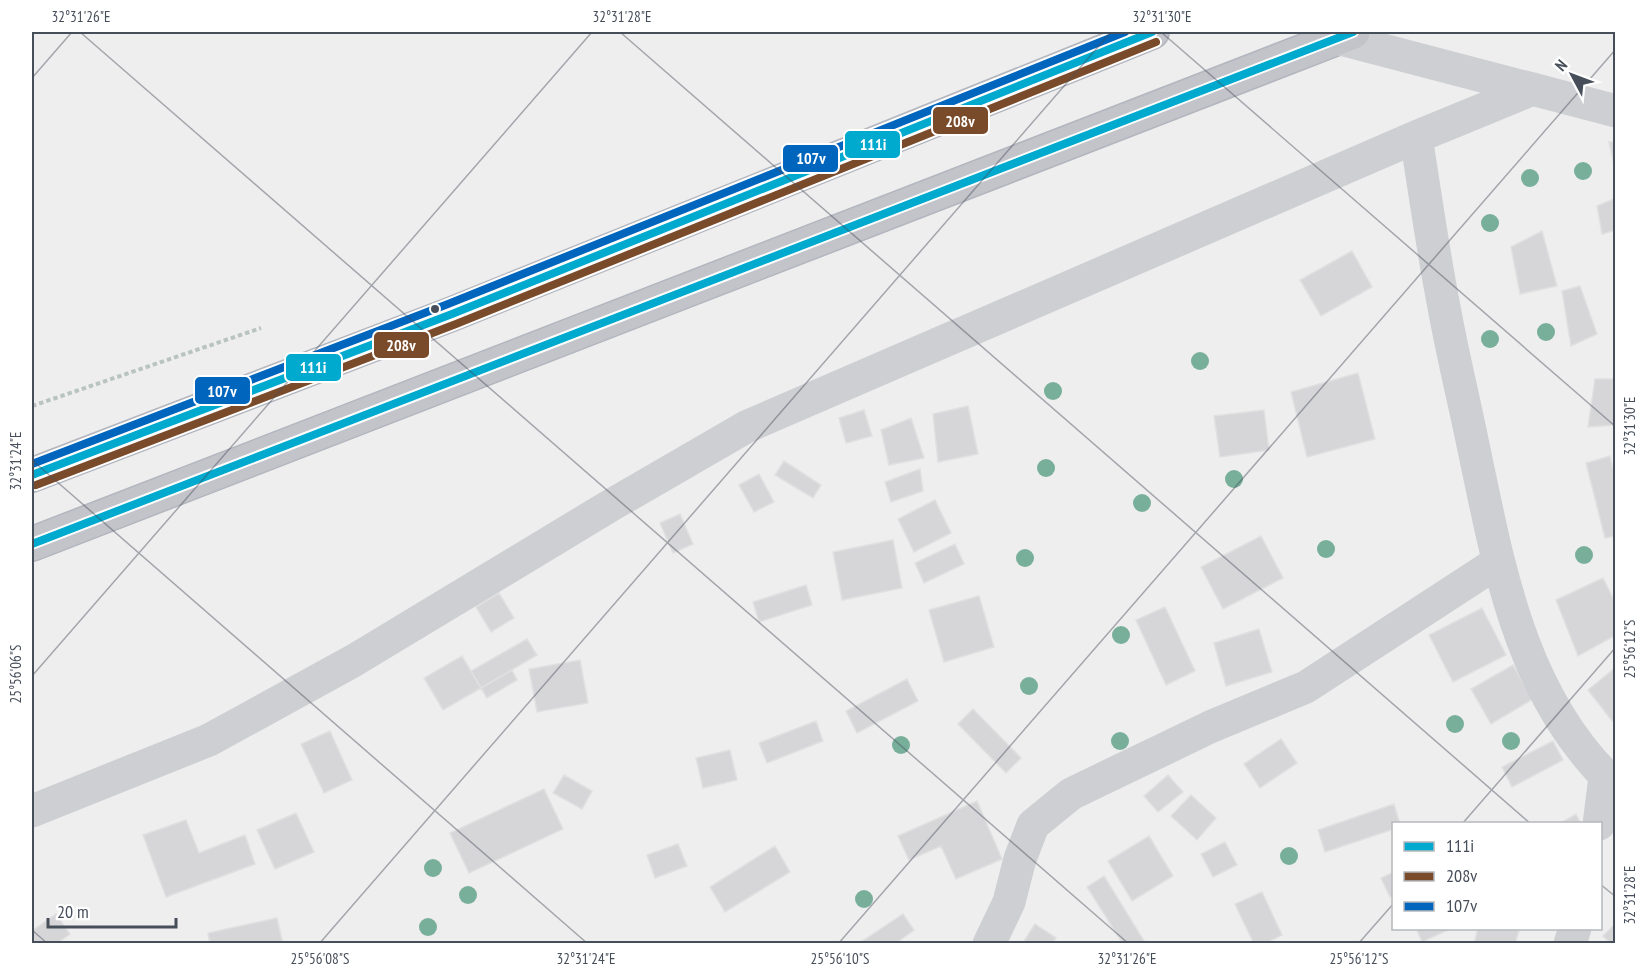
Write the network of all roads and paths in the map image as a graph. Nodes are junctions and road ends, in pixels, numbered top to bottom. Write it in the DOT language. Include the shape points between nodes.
graph roads {
  1 [pos="1152,32"];
  2 [pos="1345,35"];
  3 [pos="1533,88"];
  4 [pos="1613,108"];
  5 [pos="1416,137"];
  6 [pos="261,328"];
  7 [pos="32,406"];
  8 [pos="32,475"];
  9 [pos="32,544"];
  10 [pos="1498,562"];
  11 [pos="1610,781"];
  12 [pos="32,811"];
  13 [pos="1600,822"];
  14 [pos="989,944"];
  1 -- 8 [label="highway" via="452,314"];
  2 -- 3 [label="street"];
  2 -- 9 [label="highway"];
  3 -- 4 [label="street"];
  3 -- 5 [label="street"];
  5 -- 10 [label="street" via="1444,307"];
  5 -- 12 [label="street" via="746,427 353,660 209,740"];
  6 -- 7 [label="path"];
  10 -- 11 [label="street" via="1517,628 1546,697"];
  10 -- 14 [label="street" via="1306,687 1210,727 1071,794 1033,825 1009,902"];
  11 -- 13 [label="street"];
}
